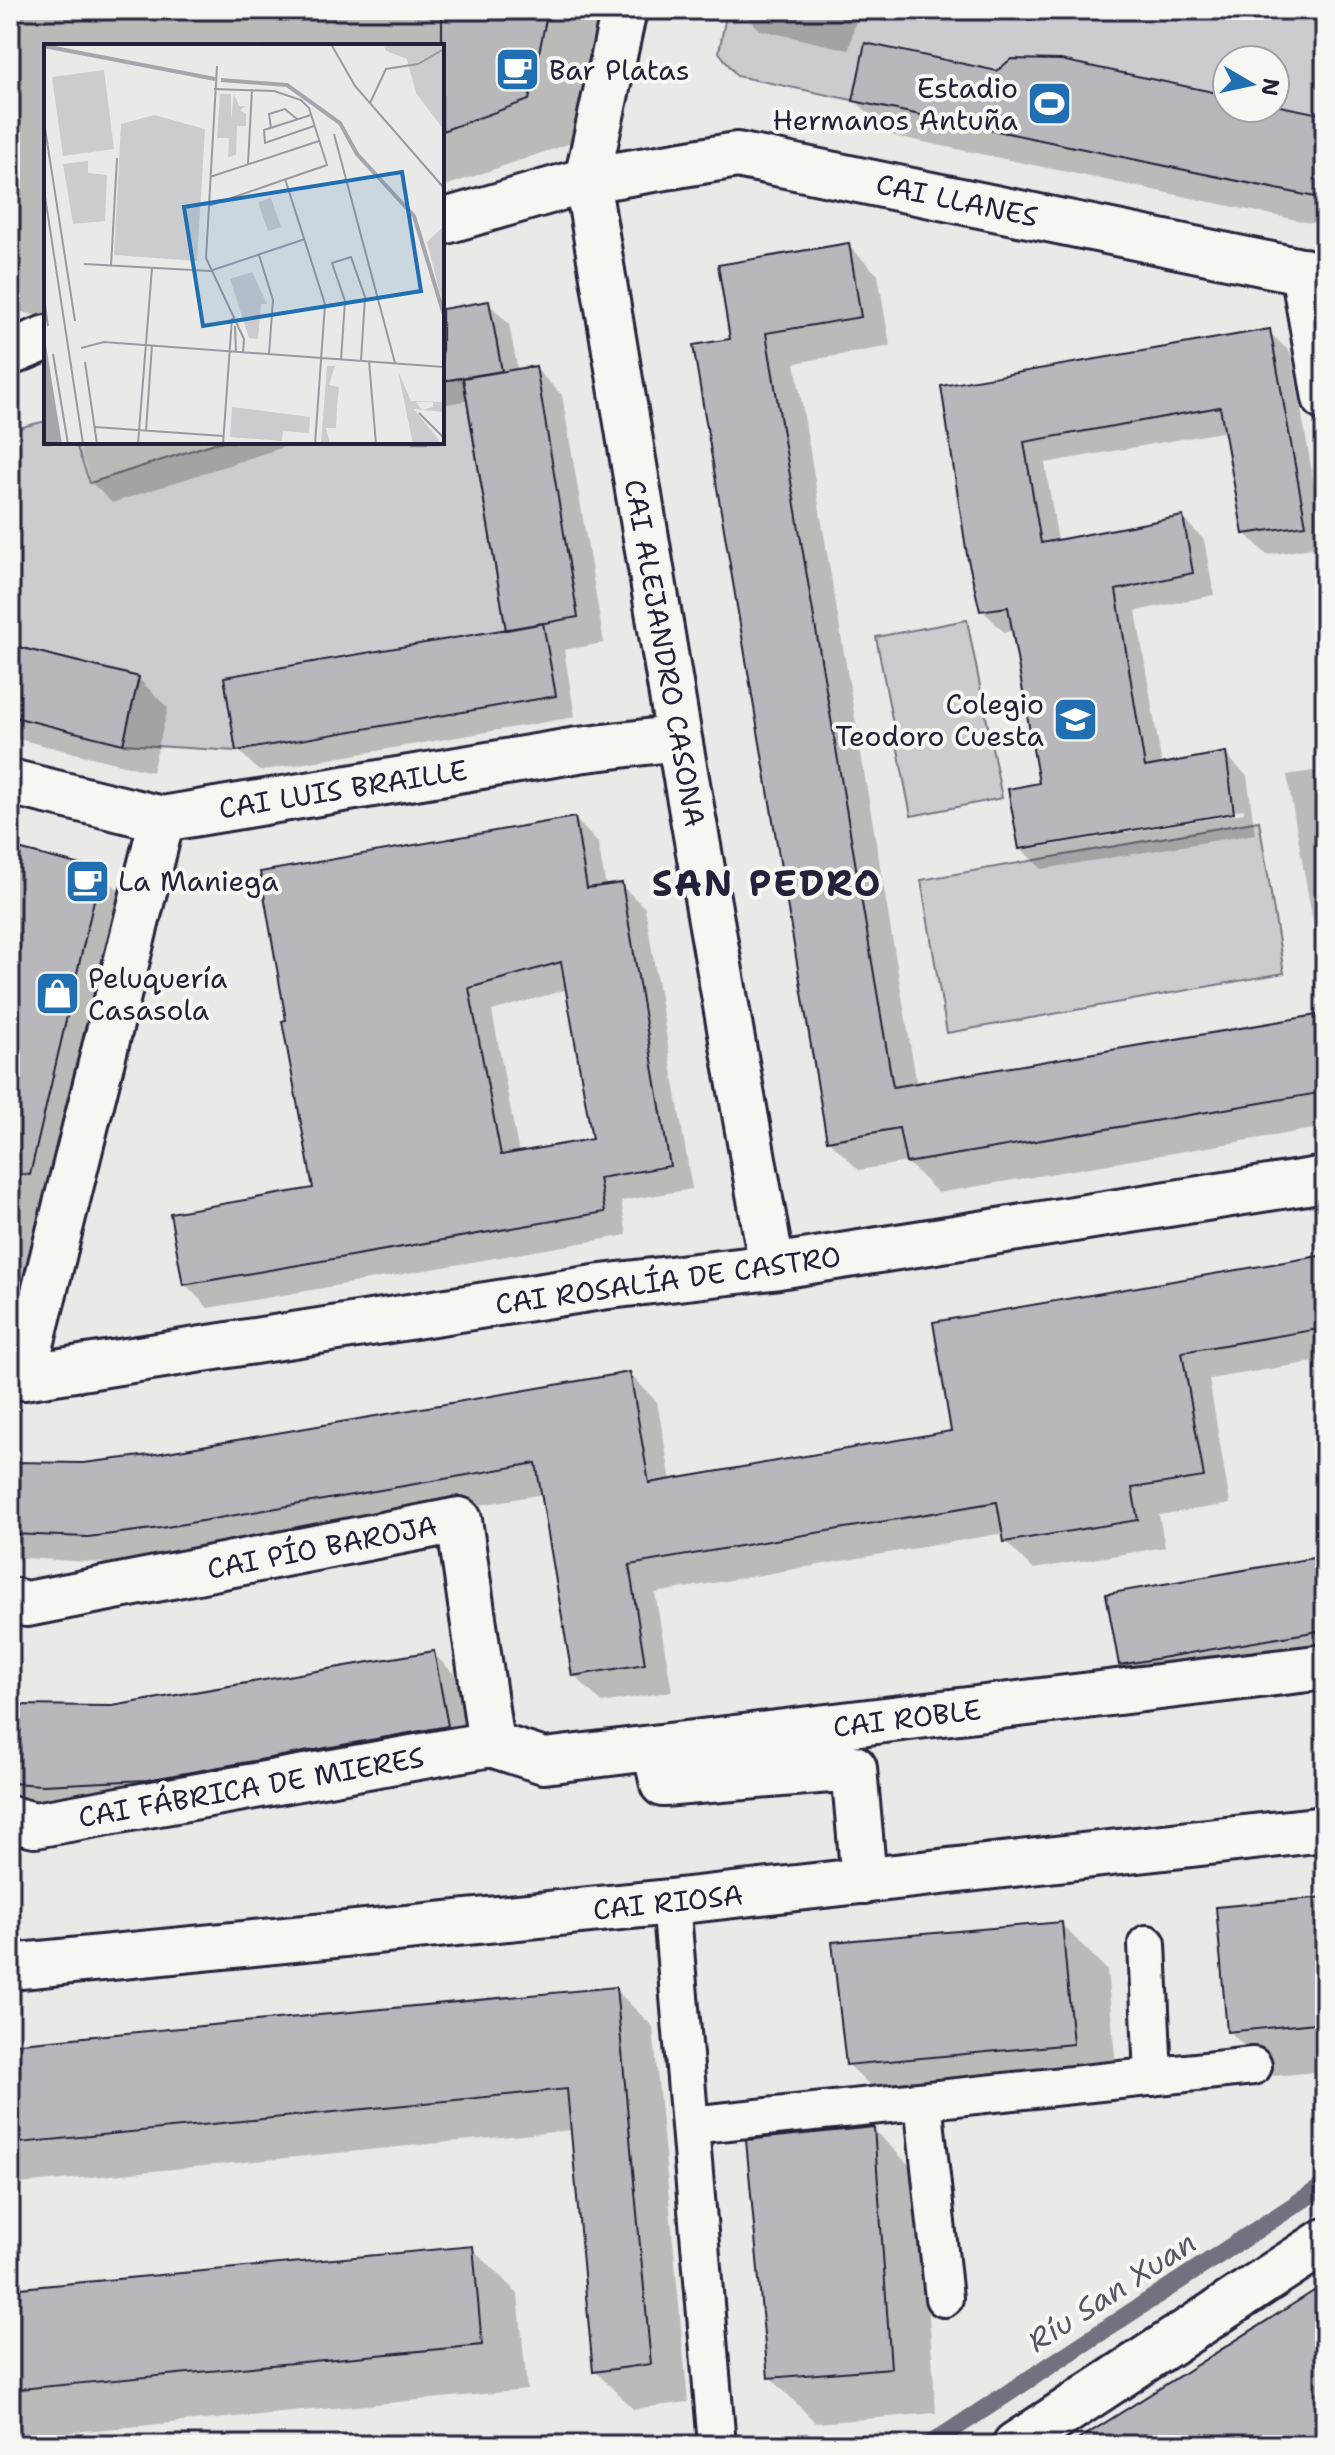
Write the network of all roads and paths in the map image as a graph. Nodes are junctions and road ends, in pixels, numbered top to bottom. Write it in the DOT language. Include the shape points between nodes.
graph roads {
  1 [pos="624,10"];
  2 [pos="587,180"];
  3 [pos="444,221"];
  4 [pos="1314,274"];
  5 [pos="1325,398"];
  6 [pos="679,738"];
  7 [pos="10,782"];
  8 [pos="162,819"];
  9 [pos="1325,1179"];
  10 [pos="772,1267"];
  11 [pos="17,1375"];
  12 [pos="10,1600"];
  13 [pos="1325,1667"];
  14 [pos="751,1737"];
  15 [pos="491,1744"];
  16 [pos="10,1819"];
  17 [pos="1325,1829"];
  18 [pos="864,1881"];
  19 [pos="671,1902"];
  20 [pos="1147,1944"];
  21 [pos="10,1967"];
  22 [pos="1253,2066"];
  23 [pos="1153,2077"];
  24 [pos="923,2101"];
  25 [pos="690,2125"];
  26 [pos="1325,2241"];
  27 [pos="944,2298"];
  28 [pos="717,2445"];
  29 [pos="1015,2445"];
  1 -- 2 [label="street"];
  2 -- 3 [label="street, CAI LLANES"];
  2 -- 4 [label="street, CAI LLANES" via="737,155"];
  2 -- 6 [label="street, CAI ALEJANDRO CASONA"];
  4 -- 5 [label="street"];
  6 -- 8 [label="street, CAI LUIS BRAILLE"];
  6 -- 10 [label="street, CAI ALEJANDRO CASONA"];
  7 -- 8 [label="street, CAI LUIS BRAILLE"];
  8 -- 11 [label="street"];
  9 -- 10 [label="street, CAI ROSALÍA DE CASTRO"];
  10 -- 11 [label="street, CAI ROSALÍA DE CASTRO" via="586,1289"];
  12 -- 15 [label="street, CAI PÍO BAROJA" via="27,1604 459,1520"];
  13 -- 14 [label="street, CAI ROBLE"];
  14 -- 15 [label="street, CAI ROBLE" via="544,1761"];
  14 -- 18 [label="street" via="754,1760 659,1767 663,1784 854,1768"];
  15 -- 16 [label="street, CAI FÁBRICA DE MIERES" via="35,1825"];
  17 -- 18 [label="street, CAI RIOSA"];
  18 -- 19 [label="street, CAI RIOSA"];
  19 -- 21 [label="street, CAI RIOSA"];
  19 -- 25 [label="lane"];
  20 -- 23 [label="lane"];
  22 -- 23 [label="lane"];
  23 -- 24 [label="lane"];
  24 -- 25 [label="lane"];
  24 -- 27 [label="lane"];
  25 -- 28 [label="lane"];
  26 -- 29 [label="street"];
}
